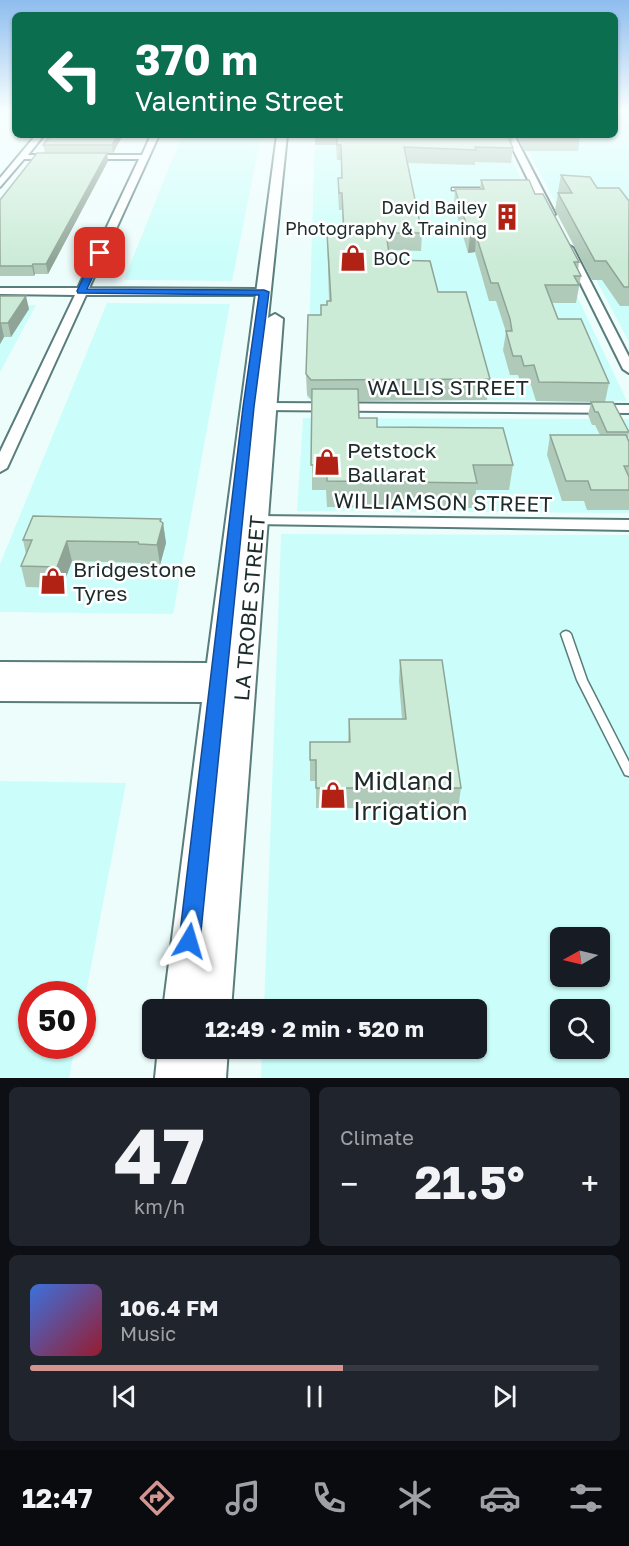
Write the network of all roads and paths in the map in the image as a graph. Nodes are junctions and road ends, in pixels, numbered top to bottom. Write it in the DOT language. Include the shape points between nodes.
graph roads {
  1 [pos="19,160"];
  2 [pos="142,160"];
  3 [pos="280,160"];
  4 [pos="289,160"];
  5 [pos="520,160"];
  6 [pos="0,184"];
  7 [pos="454,189"];
  8 [pos="492,189"];
  9 [pos="0,291"];
  10 [pos="82,291"];
  11 [pos="271,292"];
  12 [pos="629,369"];
  13 [pos="257,407"];
  14 [pos="629,409"];
  15 [pos="0,468"];
  16 [pos="247,521"];
  17 [pos="629,525"];
  18 [pos="566,634"];
  19 [pos="0,672"];
  20 [pos="231,682"];
  21 [pos="0,691"];
  22 [pos="629,772"];
  23 [pos="184,999"];
  24 [pos="214,999"];
  25 [pos="176,1059"];
  26 [pos="208,1059"];
  27 [pos="174,1078"];
  28 [pos="207,1078"];
  1 -- 6 [label="street"];
  2 -- 10 [label="street"];
  3 -- 11 [label="main road, LA TROBE STREET"];
  4 -- 11 [label="main road, LA TROBE STREET"];
  5 -- 12 [label="street" via="532,190 560,233"];
  7 -- 8 [label="lane"];
  9 -- 10 [label="street"];
  10 -- 11 [label="street"];
  10 -- 15 [label="street"];
  11 -- 13 [label="main road, LA TROBE STREET"];
  13 -- 14 [label="street, WALLIS STREET"];
  13 -- 16 [label="main road, LA TROBE STREET"];
  16 -- 17 [label="street, WILLIAMSON STREET"];
  16 -- 20 [label="main road, LA TROBE STREET"];
  18 -- 22 [label="lane" via="582,680"];
  19 -- 20 [label="main road"];
  20 -- 21 [label="main road"];
  20 -- 23 [label="main road, LA TROBE STREET"];
  20 -- 24 [label="main road, LA TROBE STREET"];
  25 -- 27 [label="main road"];
  26 -- 28 [label="main road"];
}
